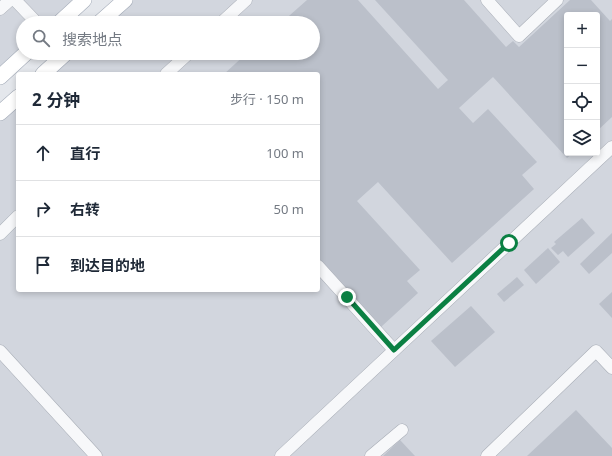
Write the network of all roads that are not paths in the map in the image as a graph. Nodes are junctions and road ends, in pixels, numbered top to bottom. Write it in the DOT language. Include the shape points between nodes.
graph roads {
  1 [pos="10,0"];
  2 [pos="15,0"];
  3 [pos="84,0"];
  4 [pos="125,0"];
  5 [pos="246,0"];
  6 [pos="487,0"];
  7 [pos="557,0"];
  8 [pos="0,9"];
  9 [pos="30,16"];
  10 [pos="67,16"];
  11 [pos="107,16"];
  12 [pos="229,16"];
  13 [pos="18,60"];
  14 [pos="58,60"];
  15 [pos="181,60"];
  16 [pos="45,72"];
  17 [pos="168,72"];
  18 [pos="0,77"];
  19 [pos="16,99"];
  20 [pos="0,114"];
  21 [pos="612,147"];
  22 [pos="16,218"];
  23 [pos="0,234"];
  24 [pos="320,268"];
  25 [pos="394,350"];
  26 [pos="0,351"];
  27 [pos="612,368"];
  28 [pos="402,430"];
  29 [pos="96,456"];
  30 [pos="281,456"];
  31 [pos="371,456"];
  32 [pos="487,456"];
  1 -- 8 [label="lane"];
  2 -- 9 [label="lane"];
  3 -- 10 [label="main road"];
  4 -- 11 [label="main road"];
  5 -- 12 [label="lane"];
  6 -- 7 [label="lane" via="520,36"];
  13 -- 18 [label="main road"];
  14 -- 16 [label="main road"];
  15 -- 17 [label="lane"];
  19 -- 20 [label="main road"];
  21 -- 25 [label="lane"];
  22 -- 23 [label="lane"];
  24 -- 25 [label="lane"];
  25 -- 30 [label="lane"];
  26 -- 29 [label="lane"];
  27 -- 32 [label="lane" via="596,351"];
  28 -- 31 [label="lane"];
}
